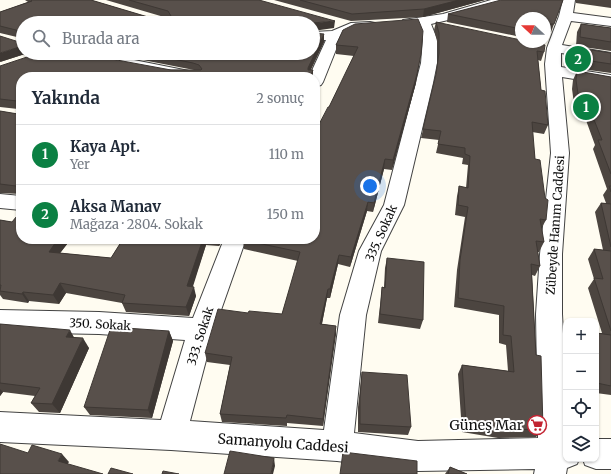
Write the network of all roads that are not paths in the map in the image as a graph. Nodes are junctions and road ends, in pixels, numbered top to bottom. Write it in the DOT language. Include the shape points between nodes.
graph roads {
  1 [pos="503,0"];
  2 [pos="568,8"];
  3 [pos="423,22"];
  4 [pos="611,22"];
  5 [pos="394,24"];
  6 [pos="380,25"];
  7 [pos="336,29"];
  8 [pos="454,29"];
  9 [pos="320,34"];
  10 [pos="550,54"];
  11 [pos="611,56"];
  12 [pos="115,60"];
  13 [pos="171,72"];
  14 [pos="319,72"];
  15 [pos="611,80"];
  16 [pos="0,201"];
  17 [pos="16,203"];
  18 [pos="233,244"];
  19 [pos="0,321"];
  20 [pos="201,330"];
  21 [pos="0,427"];
  22 [pos="171,435"];
  23 [pos="337,446"];
  24 [pos="599,454"];
  25 [pos="611,454"];
  26 [pos="558,464"];
  1 -- 3 [label="street"];
  2 -- 4 [label="street"];
  2 -- 10 [label="street, Zübeyde Hanım Caddesi"];
  3 -- 5 [label="street"];
  3 -- 8 [label="street"];
  3 -- 23 [label="street, 335. Sokak" via="430,39 425,83 394,205 370,251 353,315"];
  6 -- 7 [label="street"];
  7 -- 9 [label="street"];
  7 -- 14 [label="street"];
  10 -- 11 [label="street"];
  10 -- 15 [label="street"];
  10 -- 26 [label="street, Zübeyde Hanım Caddesi" via="560,153 551,254 549,314"];
  12 -- 13 [label="street"];
  16 -- 17 [label="street"];
  18 -- 20 [label="street, 333. Sokak"];
  19 -- 20 [label="street, 350. Sokak" via="99,323"];
  20 -- 22 [label="street, 333. Sokak"];
  21 -- 22 [label="street, Samanyolu Caddesi"];
  22 -- 23 [label="street, Samanyolu Caddesi"];
  23 -- 26 [label="street, Samanyolu Caddesi" via="418,456"];
  24 -- 25 [label="street"];
}
